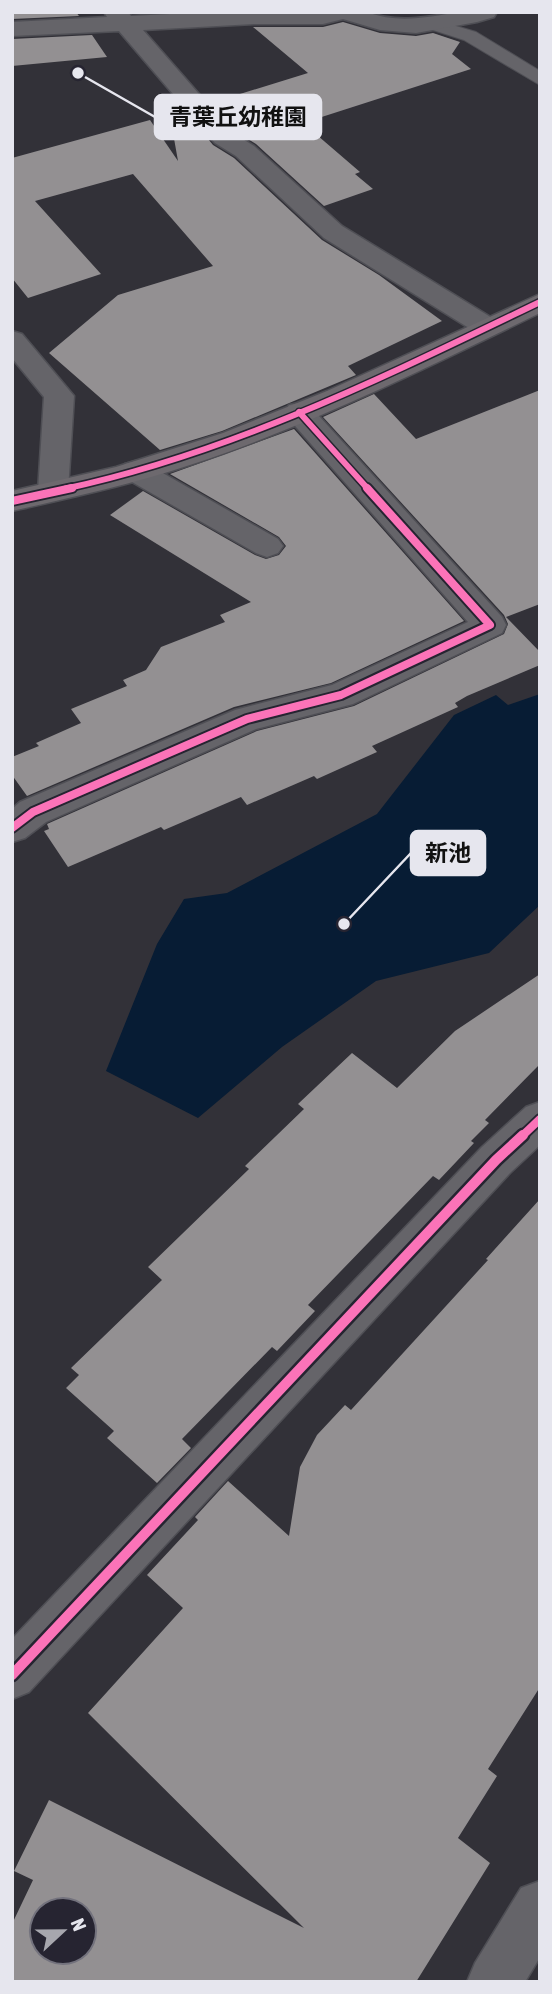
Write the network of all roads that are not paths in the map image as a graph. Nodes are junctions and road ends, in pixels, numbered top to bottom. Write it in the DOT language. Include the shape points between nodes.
graph roads {
  1 [pos="344,12"];
  2 [pos="486,12"];
  3 [pos="120,18"];
  4 [pos="439,26"];
  5 [pos="12,29"];
  6 [pos="540,79"];
  7 [pos="540,302"];
  8 [pos="487,327"];
  9 [pos="12,340"];
  10 [pos="299,412"];
  11 [pos="136,471"];
  12 [pos="53,491"];
  13 [pos="12,501"];
  14 [pos="267,546"];
  15 [pos="12,828"];
  16 [pos="540,1119"];
  17 [pos="12,1675"];
  18 [pos="540,1907"];
  19 [pos="495,1982"];
  1 -- 3 [label="street" via="323,18"];
  1 -- 4 [label="street" via="396,25"];
  2 -- 4 [label="street"];
  3 -- 5 [label="street"];
  3 -- 8 [label="street" via="224,138 245,151 333,232"];
  4 -- 6 [label="lane" via="470,36"];
  7 -- 8 [label="street"];
  8 -- 10 [label="street"];
  9 -- 12 [label="street" via="59,396"];
  10 -- 11 [label="street"];
  10 -- 15 [label="street" via="490,625 341,695 247,719 33,812"];
  11 -- 12 [label="street"];
  11 -- 14 [label="street"];
  12 -- 13 [label="street"];
  16 -- 17 [label="street" via="496,1160"];
  18 -- 19 [label="street"];
}
